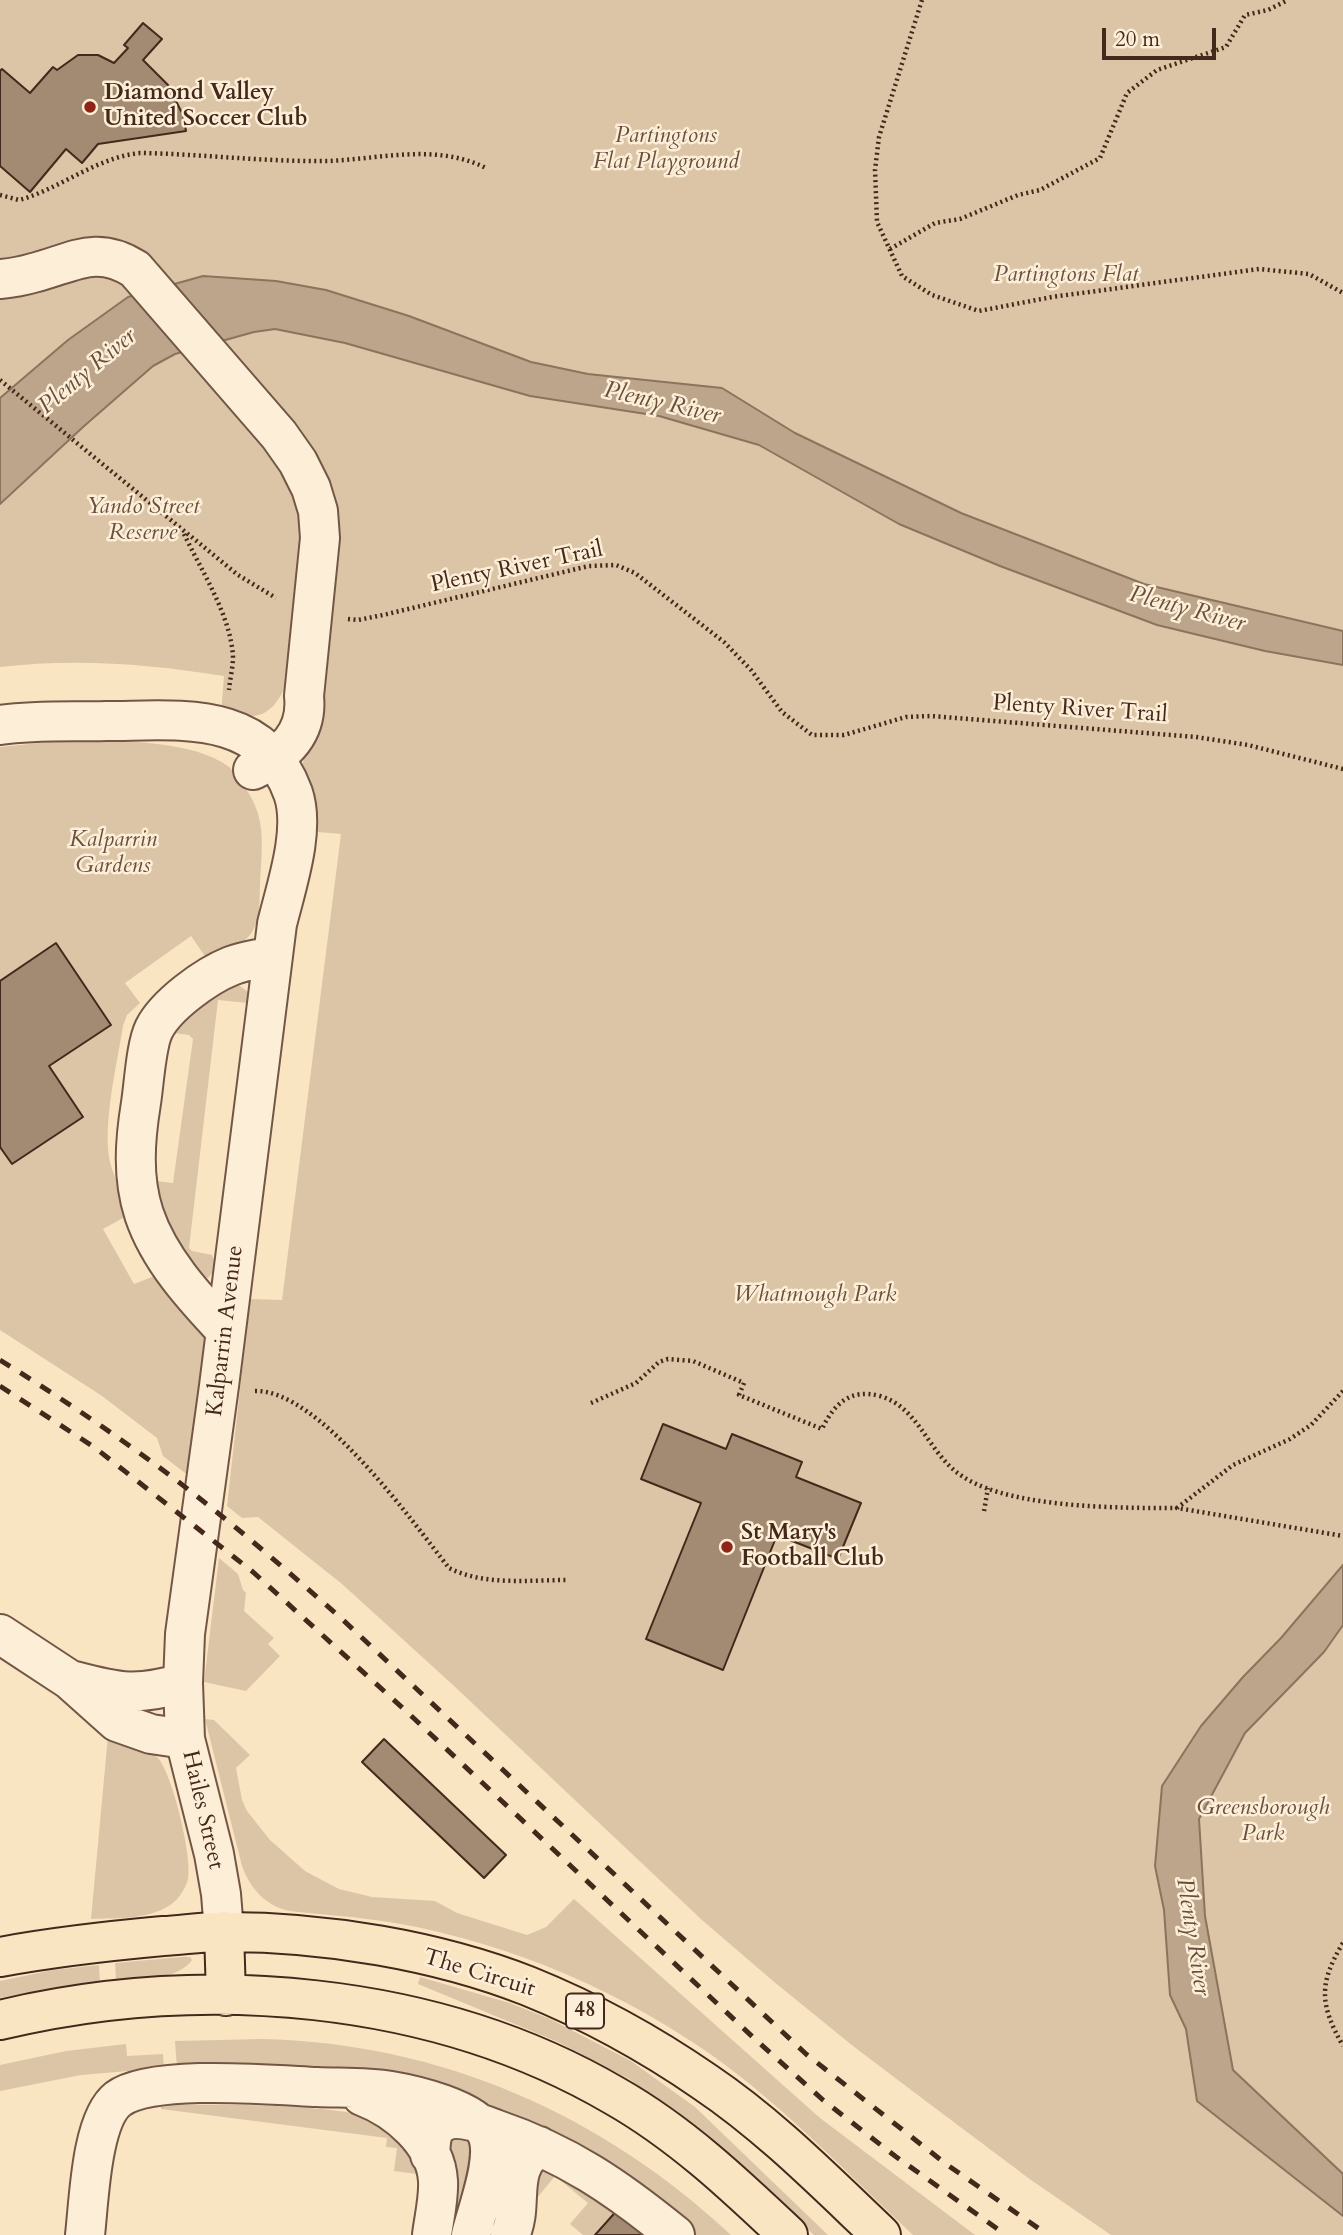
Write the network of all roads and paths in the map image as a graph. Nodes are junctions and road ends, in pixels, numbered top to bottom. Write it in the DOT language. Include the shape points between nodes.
graph roads {
  1 [pos="922,0"];
  2 [pos="1288,0"];
  3 [pos="486,168"];
  4 [pos="0,195"];
  5 [pos="890,249"];
  6 [pos="0,279"];
  7 [pos="1343,293"];
  8 [pos="0,380"];
  9 [pos="183,531"];
  10 [pos="313,612"];
  11 [pos="107,722"];
  12 [pos="0,725"];
  13 [pos="225,726"];
  14 [pos="261,758"];
  15 [pos="1343,769"];
  16 [pos="275,940"];
  17 [pos="226,1331"];
  18 [pos="219,1386"];
  19 [pos="1343,1391"];
  20 [pos="591,1403"];
  21 [pos="988,1488"];
  22 [pos="1177,1508"];
  23 [pos="984,1511"];
  24 [pos="1343,1535"];
  25 [pos="568,1580"];
  26 [pos="0,1634"];
  27 [pos="70,1680"];
  28 [pos="183,1683"];
  29 [pos="185,1739"];
  30 [pos="224,1931"];
  31 [pos="1343,1943"];
  32 [pos="0,1957"];
  33 [pos="226,1996"];
  34 [pos="0,2020"];
  35 [pos="1343,2046"];
  36 [pos="318,2087"];
  37 [pos="478,2123"];
  38 [pos="539,2146"];
  39 [pos="430,2155"];
  40 [pos="85,2235"];
  41 [pos="432,2235"];
  42 [pos="471,2235"];
  43 [pos="510,2235"];
  44 [pos="675,2235"];
  45 [pos="788,2235"];
  46 [pos="881,2235"];
  1 -- 5 [label="path" via="879,137 874,193 877,222"];
  2 -- 5 [label="path" via="1245,15 1226,47 1157,70 1127,93 1100,158 1040,190 960,219 935,223"];
  3 -- 4 [label="path" via="437,154 327,161 140,153 108,160 26,198"];
  5 -- 7 [label="path" via="902,276 932,295 979,312 1052,297 1259,269 1309,274"];
  6 -- 10 [label="street" via="92,256 107,256 135,269 298,461 318,510"];
  8 -- 9 [label="path, Plenty River Trail"];
  9 -- 10 [label="path, Plenty River Trail" via="263,592"];
  9 -- 13 [label="path" via="230,640 233,657"];
  10 -- 14 [label="street" via="305,711 296,737"];
  10 -- 15 [label="path, Plenty River Trail" via="358,620 589,566 616,565 635,573 724,642 782,712 813,735 844,735 906,717 931,716 1196,737"];
  11 -- 12 [label="street"];
  11 -- 13 [label="street" via="178,720"];
  11 -- 14 [label="street"];
  13 -- 14 [label="street" via="250,737"];
  14 -- 16 [label="street, Kalparrin Avenue" via="271,818"];
  16 -- 17 [label="street, Kalparrin Avenue"];
  16 -- 17 [label="street" via="213,974 162,1016 152,1032 136,1132 135,1175 144,1214 166,1259"];
  17 -- 18 [label="street, Kalparrin Avenue"];
  18 -- 25 [label="path" via="266,1391 304,1410 389,1489 449,1568 482,1578"];
  18 -- 28 [label="street, Kalparrin Avenue" via="185,1634"];
  19 -- 22 [label="path" via="1311,1425 1233,1465"];
  20 -- 21 [label="path" via="636,1383 659,1362 680,1358 744,1383 739,1395 822,1429 845,1398 877,1395 907,1410 955,1471"];
  21 -- 22 [label="path" via="1067,1505"];
  21 -- 23 [label="path"];
  22 -- 24 [label="path"];
  26 -- 27 [label="street, Hailes Street"];
  27 -- 28 [label="street, Hailes Street" via="120,1693"];
  27 -- 29 [label="street, Hailes Street" via="117,1722"];
  28 -- 29 [label="street, Kalparrin Avenue"];
  29 -- 30 [label="street, Hailes Street" via="214,1854"];
  30 -- 32 [label="main road, The Circuit / 48" via="75,1944"];
  30 -- 33 [label="main road"];
  30 -- 46 [label="main road, The Circuit / 48" via="327,1938 394,1949 527,1985 590,2014 661,2053 754,2117"];
  31 -- 35 [label="path" via="1327,1972 1325,1990 1330,2022"];
  33 -- 34 [label="main road" via="155,1997"];
  33 -- 45 [label="main road" via="314,1999 368,2007 496,2039 616,2096 672,2133"];
  36 -- 37 [label="street" via="403,2094 445,2106"];
  36 -- 39 [label="street" via="378,2103 404,2121"];
  36 -- 40 [label="street" via="262,2083 157,2086 117,2100 99,2131"];
  37 -- 38 [label="street"];
  37 -- 39 [label="street" via="455,2119 438,2125"];
  37 -- 42 [label="street" via="488,2135 490,2158"];
  38 -- 43 [label="street" via="526,2158 517,2180 516,2218"];
  38 -- 44 [label="street" via="598,2178"];
  39 -- 41 [label="street" via="438,2179"];
}
